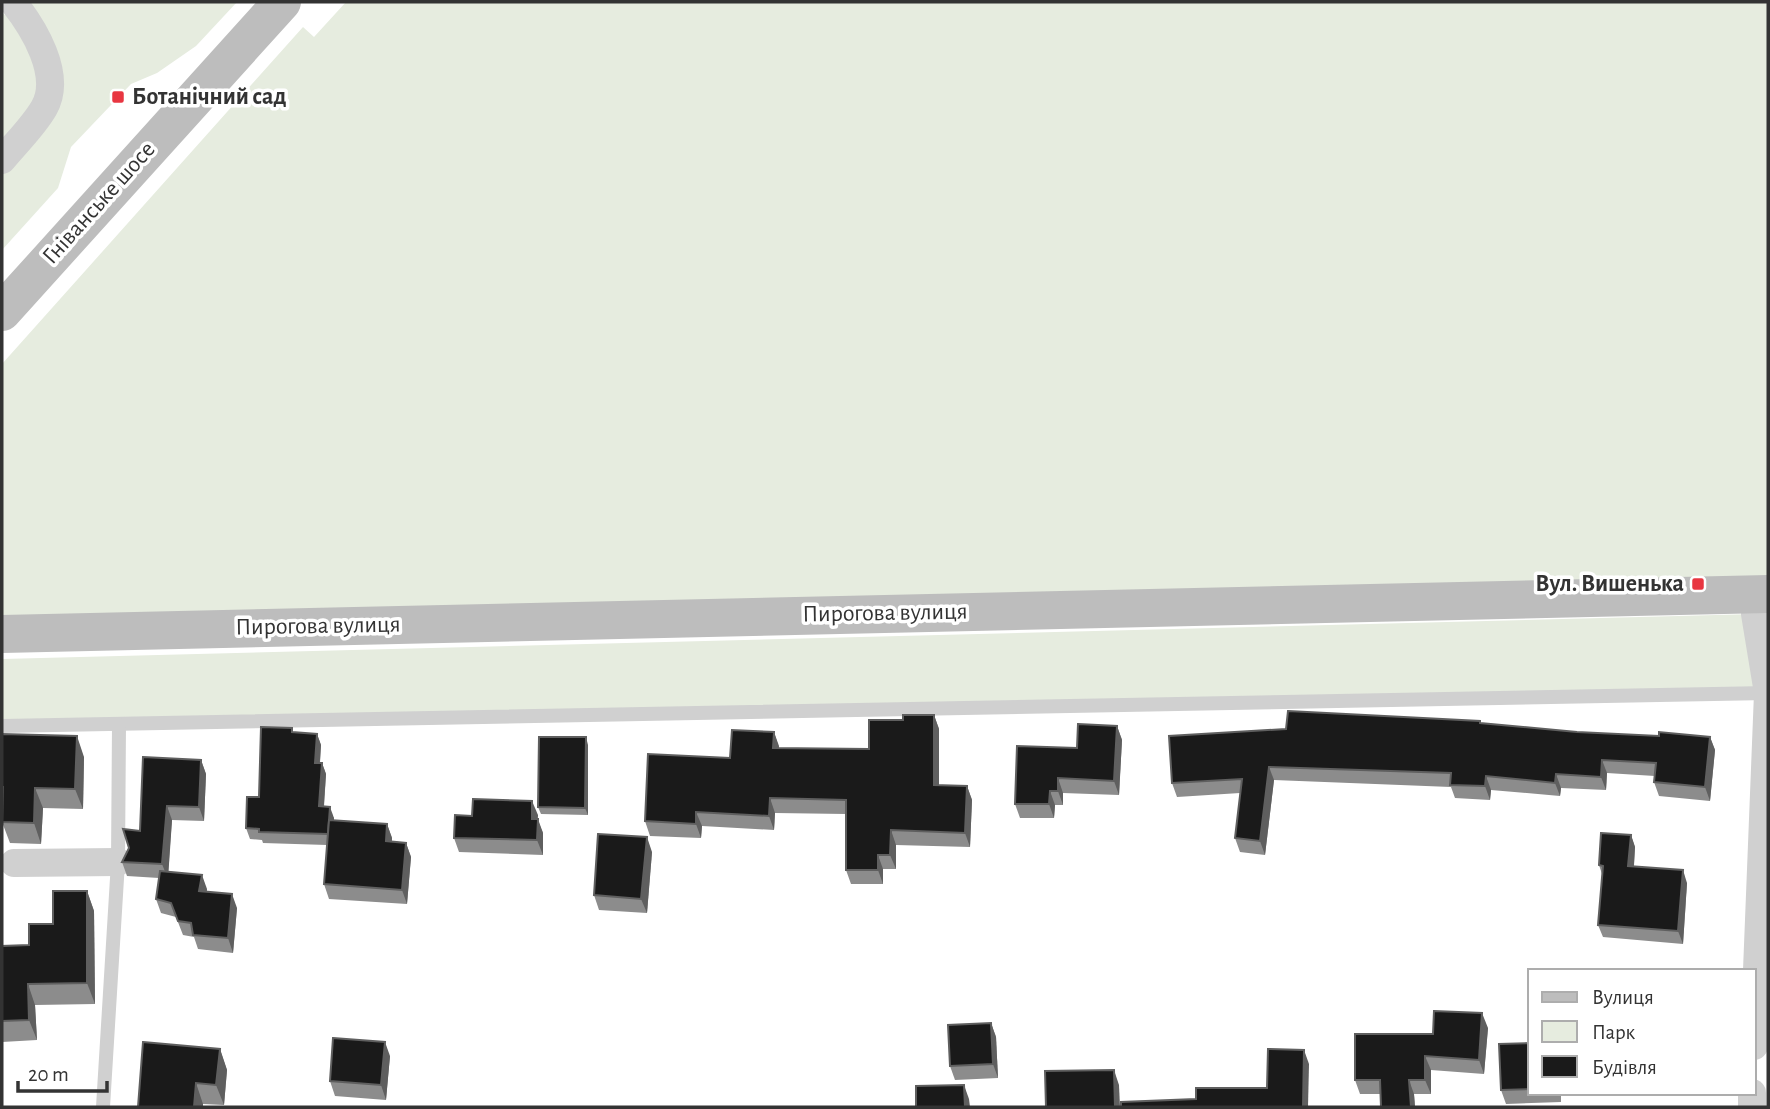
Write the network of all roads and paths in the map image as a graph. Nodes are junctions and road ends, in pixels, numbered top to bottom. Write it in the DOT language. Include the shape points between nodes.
graph roads {
  1 [pos="13,2"];
  2 [pos="282,2"];
  3 [pos="2,160"];
  4 [pos="2,312"];
  5 [pos="1762,594"];
  6 [pos="2,625"];
  7 [pos="40,632"];
  8 [pos="2,634"];
  9 [pos="1768,693"];
  10 [pos="119,725"];
  11 [pos="2,726"];
  12 [pos="118,862"];
  13 [pos="14,863"];
  14 [pos="1756,996"];
  15 [pos="103,1107"];
  1 -- 3 [label="street" via="38,40 48,85 45,107"];
  2 -- 4 [label="main road, Гніванське шосе"];
  5 -- 7 [label="main road, Пирогова вулиця"];
  5 -- 9 [label="street" via="1755,614"];
  6 -- 7 [label="main road"];
  7 -- 8 [label="main road, Пирогова вулиця"];
  9 -- 10 [label="lane"];
  9 -- 14 [label="street"];
  10 -- 11 [label="lane"];
  10 -- 12 [label="lane"];
  12 -- 13 [label="street"];
  12 -- 15 [label="lane"];
}
